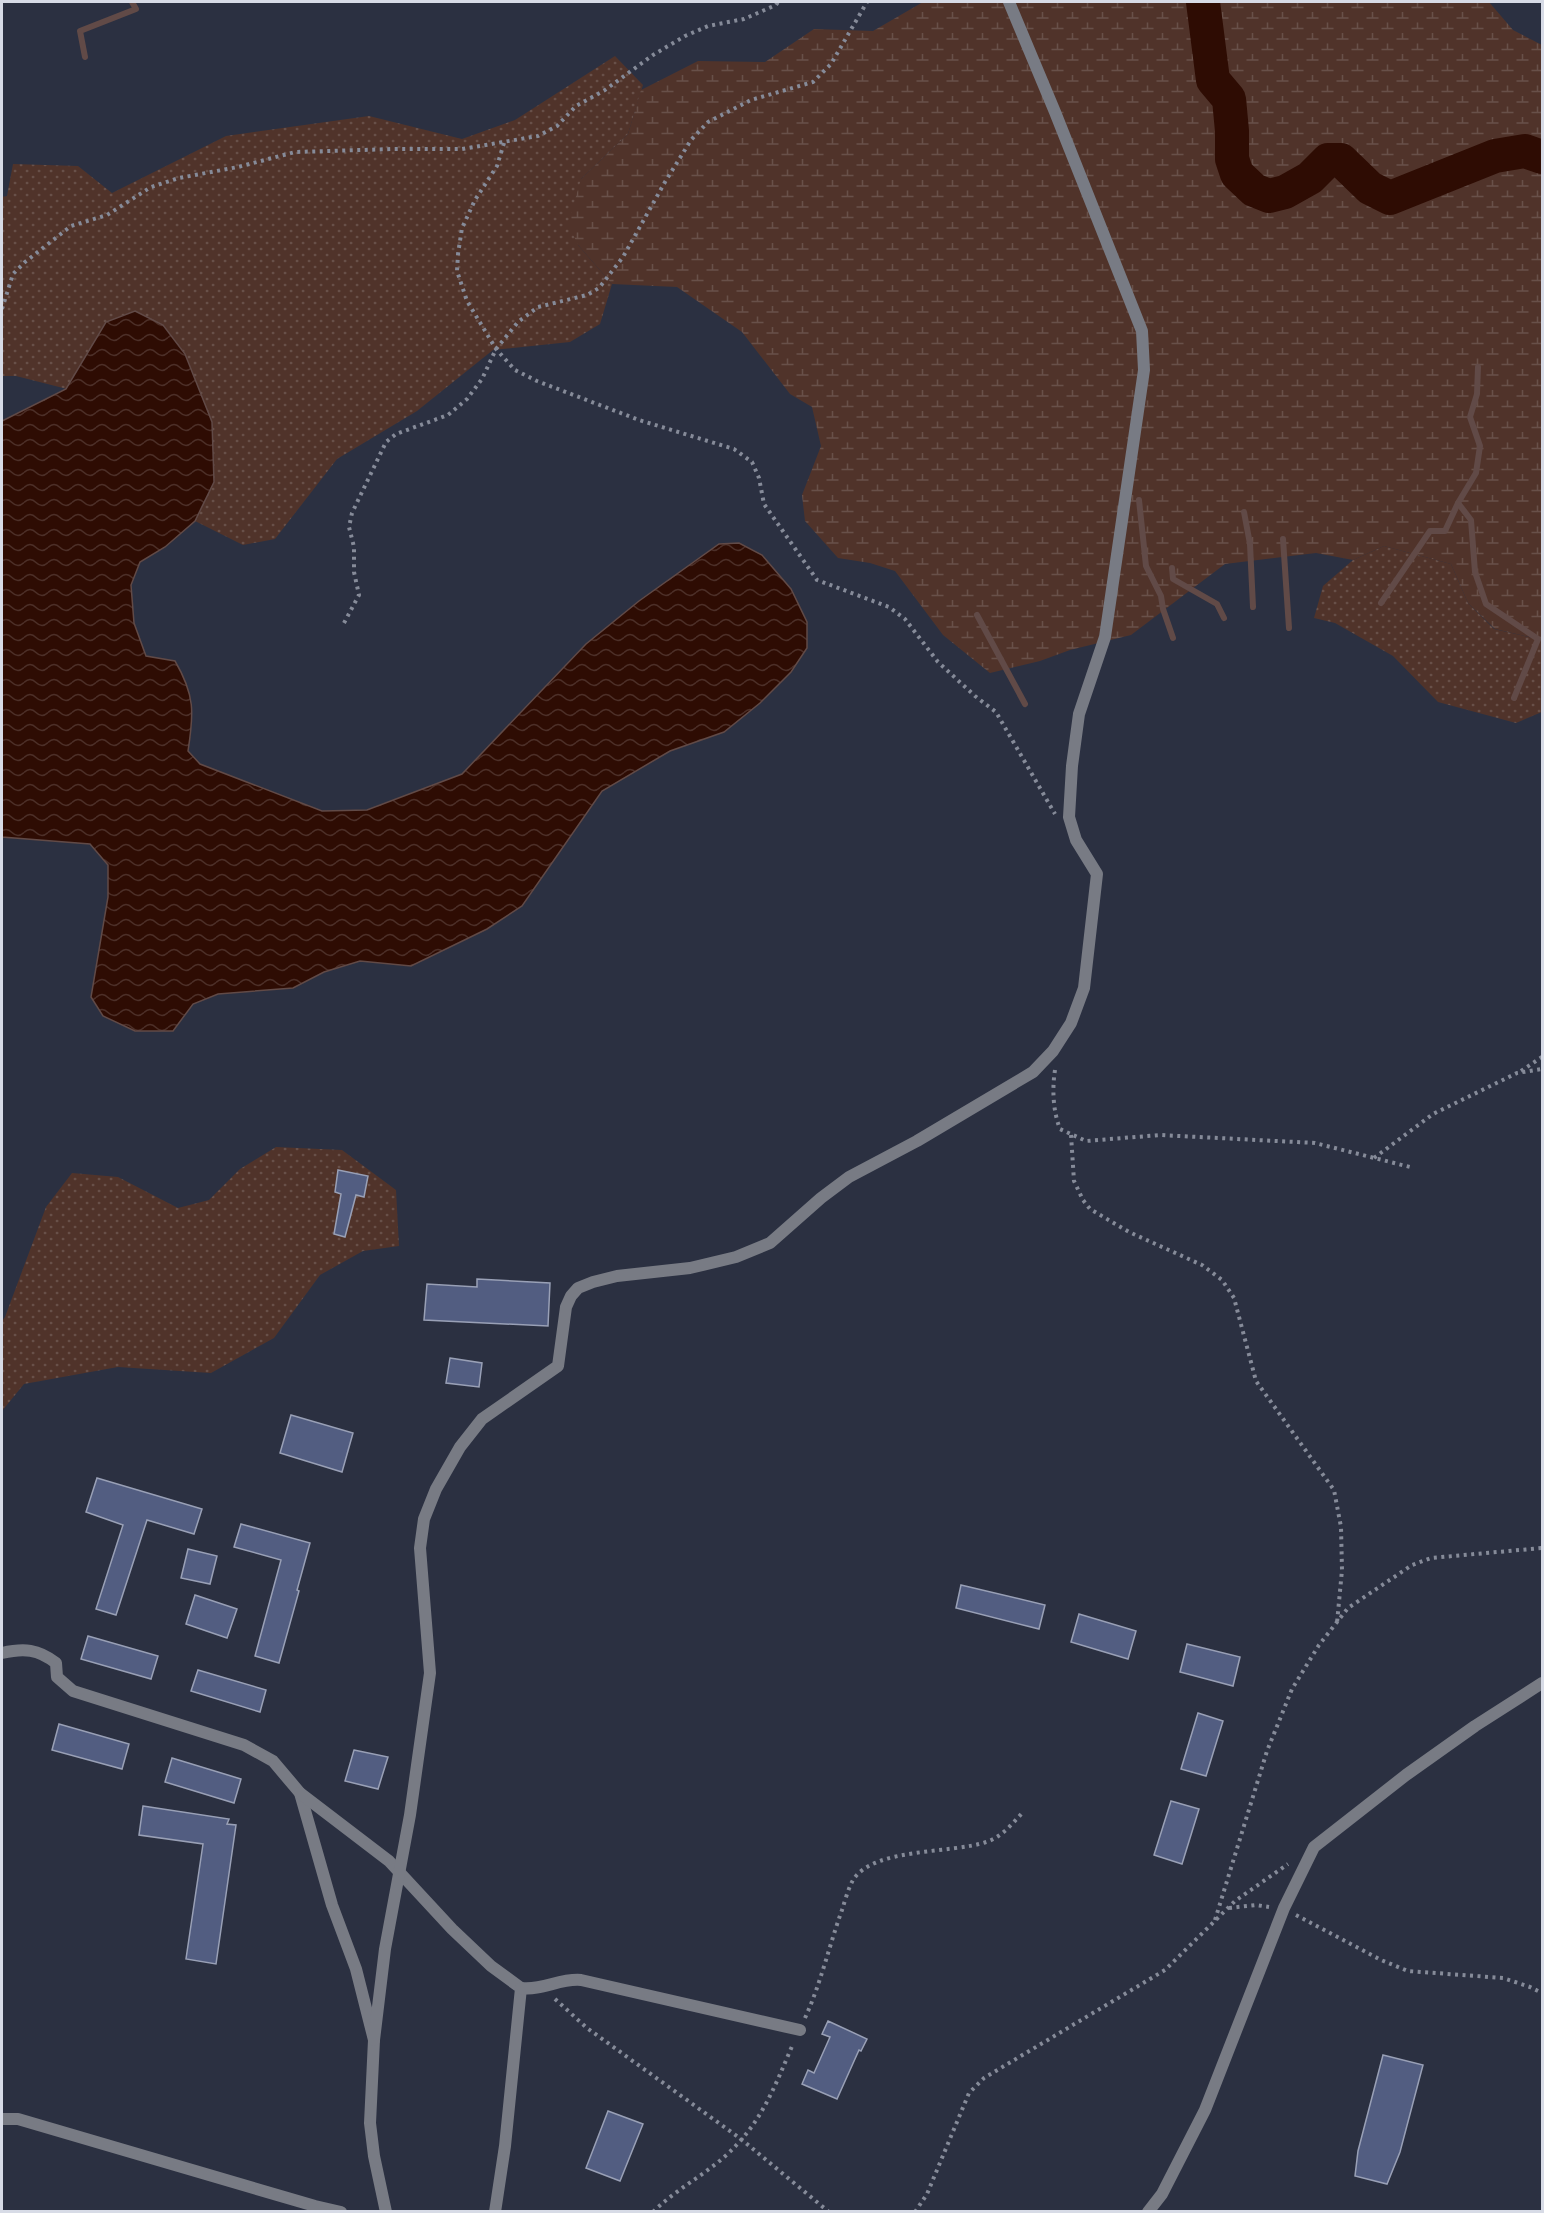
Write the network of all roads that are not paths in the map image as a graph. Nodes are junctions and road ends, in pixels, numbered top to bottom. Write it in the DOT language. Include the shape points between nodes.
graph roads {
  1 [pos="1009,2"];
  2 [pos="2,1653"];
  3 [pos="1542,1683"];
  4 [pos="300,1793"];
  5 [pos="399,1870"];
  6 [pos="521,1988"];
  7 [pos="800,2030"];
  8 [pos="374,2040"];
  9 [pos="2,2120"];
  10 [pos="341,2211"];
  11 [pos="386,2211"];
  12 [pos="495,2211"];
  13 [pos="1148,2211"];
  1 -- 5 [label="street" via="1142,331 1144,370 1105,637 1079,714 1072,766 1069,817 1076,840 1097,874 1084,988 1071,1023 1033,1072 849,1177 770,1243 736,1257 690,1268 593,1281 571,1296 558,1366 482,1419 460,1447 424,1519 420,1548 430,1673"];
  2 -- 4 [label="street" via="18,1649 43,1653 56,1663 57,1677 74,1691 244,1745 273,1761"];
  3 -- 13 [label="street" via="1432,1756 1314,1847 1284,1908 1205,2110 1162,2194"];
  4 -- 5 [label="street"];
  4 -- 8 [label="street" via="332,1905 356,1969"];
  5 -- 6 [label="street" via="452,1929"];
  5 -- 8 [label="street"];
  6 -- 7 [label="street" via="581,1980"];
  6 -- 12 [label="street"];
  8 -- 11 [label="street" via="370,2123"];
  9 -- 10 [label="street" via="18,2119"];
}
